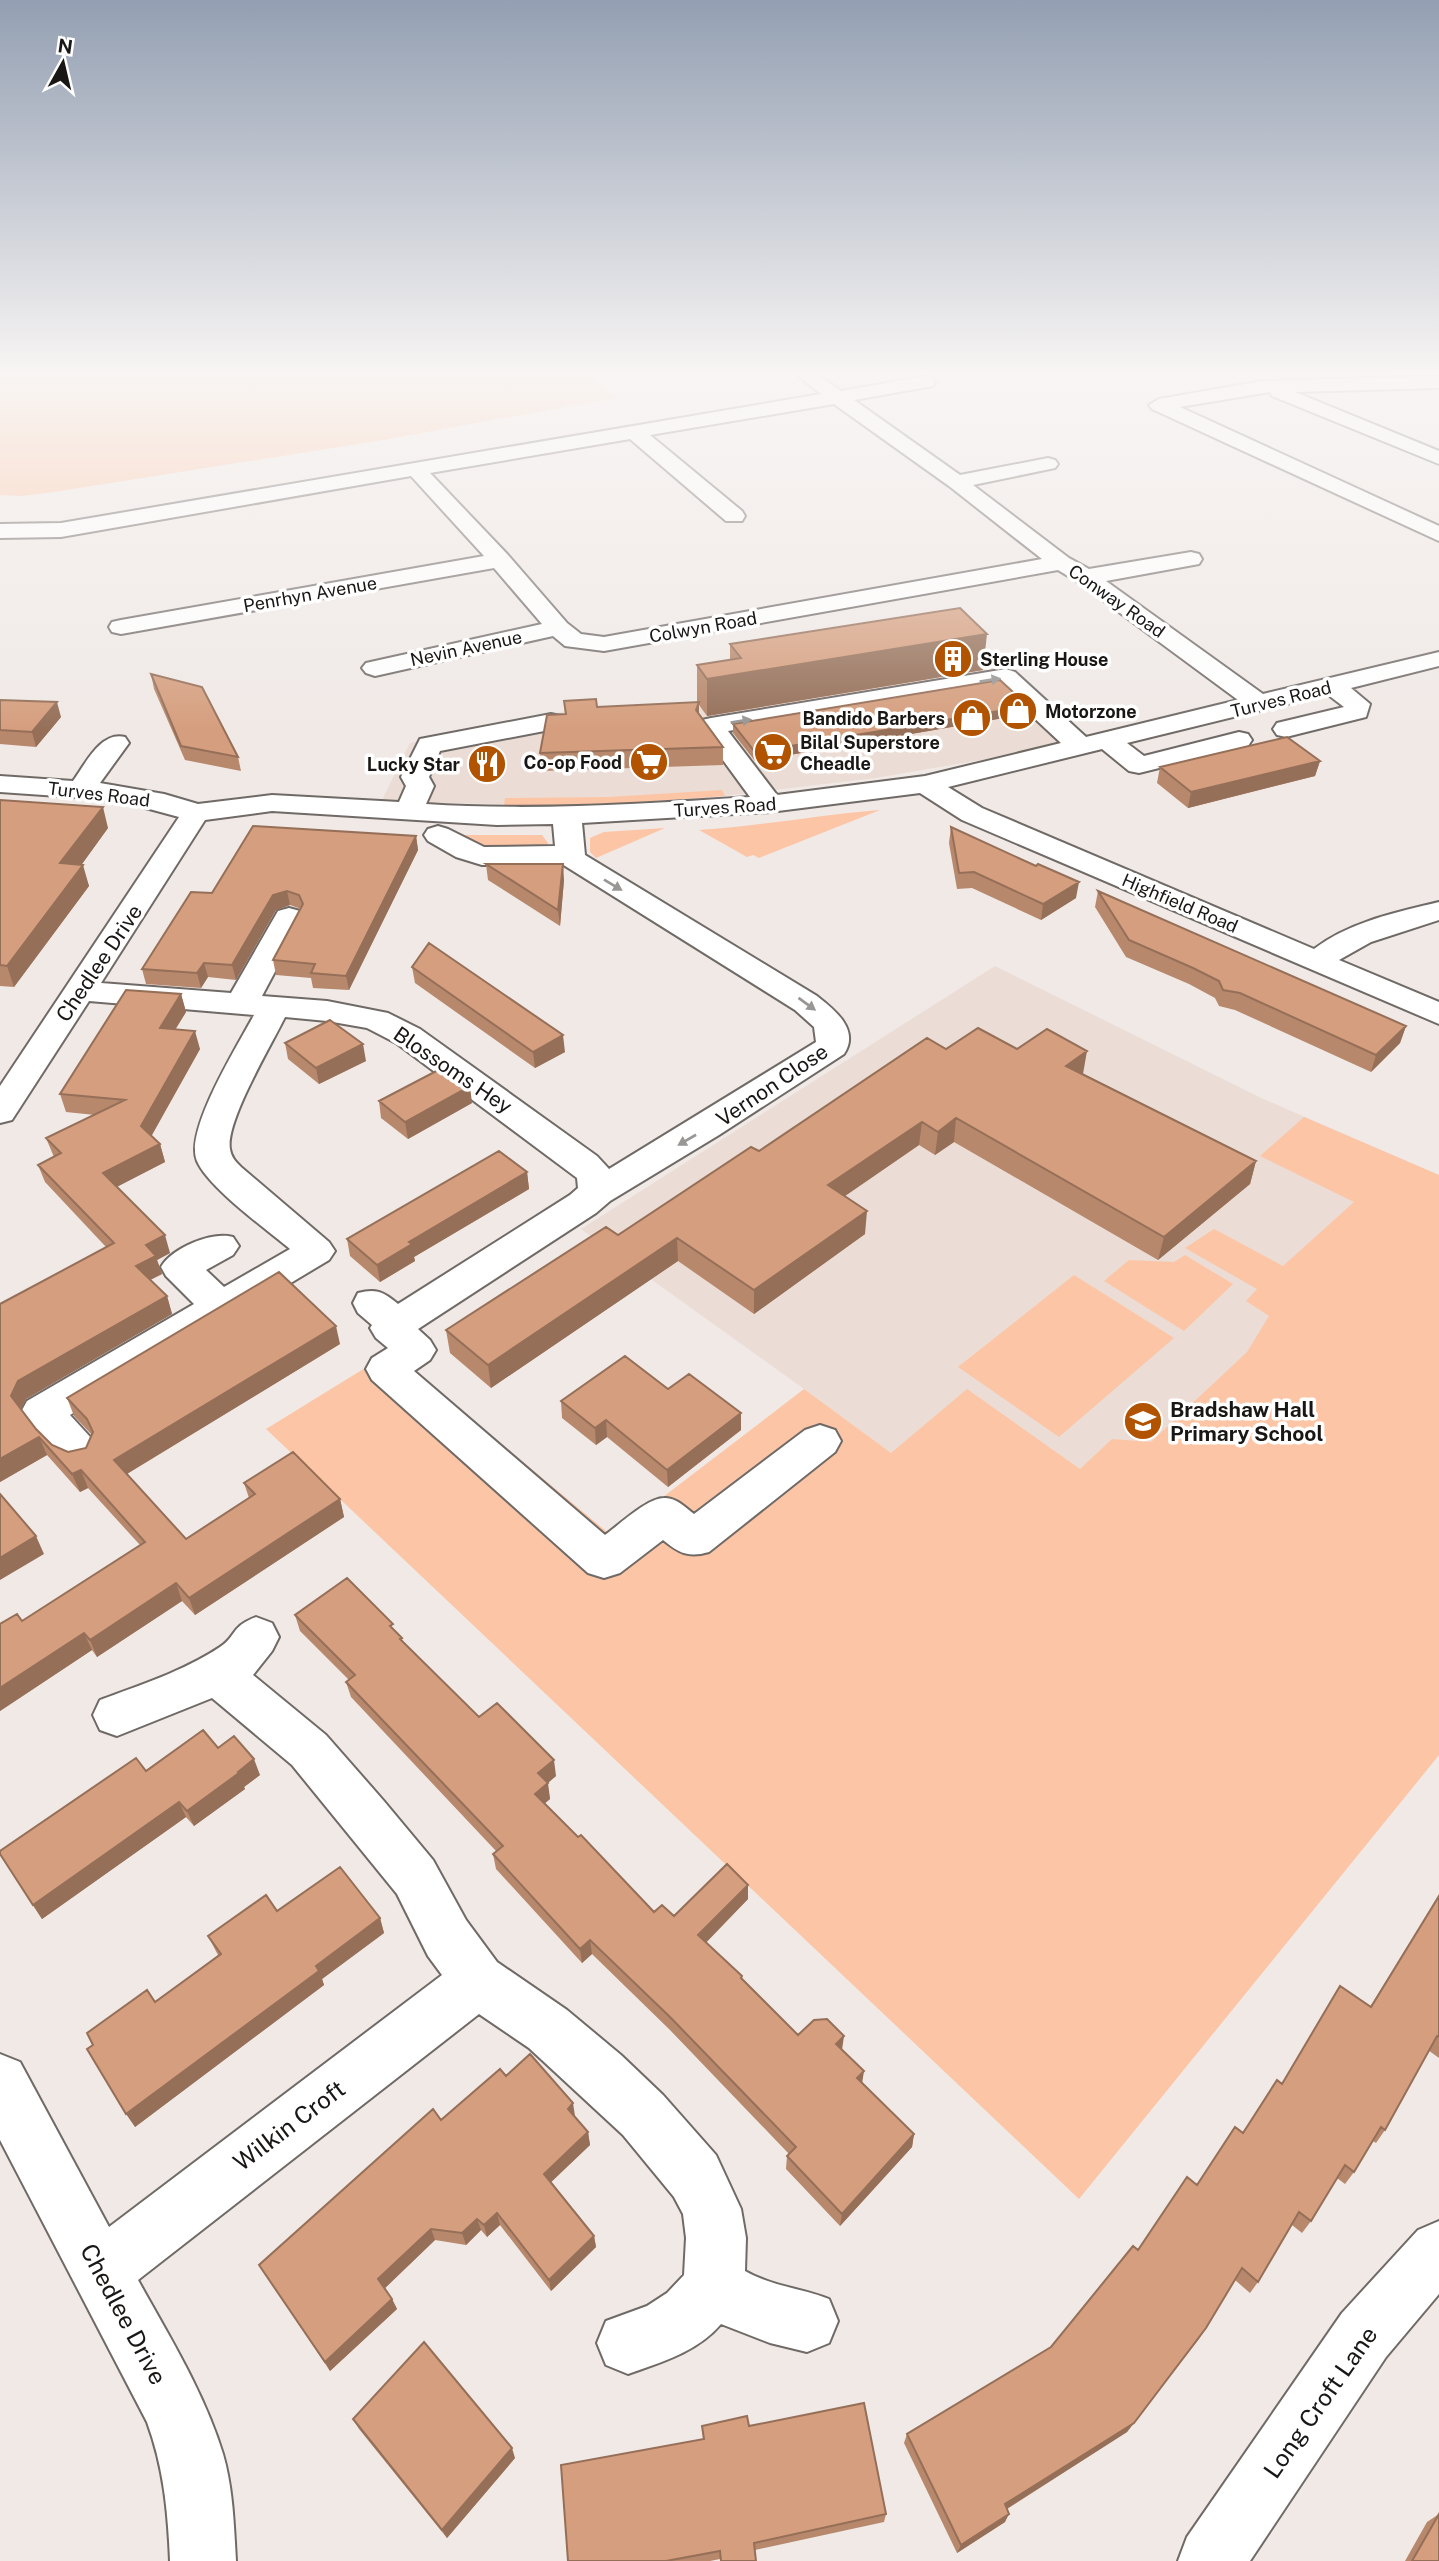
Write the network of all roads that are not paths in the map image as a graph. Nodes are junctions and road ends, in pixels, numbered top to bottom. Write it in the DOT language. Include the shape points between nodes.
graph roads {
  1 [pos="277,494"];
  2 [pos="438,494"];
  3 [pos="707,494"];
  4 [pos="971,494"];
  5 [pos="1351,494"];
  6 [pos="734,516"];
  7 [pos="0,531"];
  8 [pos="1439,534"];
  9 [pos="1191,559"];
  10 [pos="500,560"];
  11 [pos="1061,563"];
  12 [pos="1086,577"];
  13 [pos="121,627"];
  14 [pos="558,628"];
  15 [pos="1439,659"];
  16 [pos="375,668"];
  17 [pos="1332,686"];
  18 [pos="1260,705"];
  19 [pos="551,722"];
  20 [pos="1286,729"];
  21 [pos="1239,740"];
  22 [pos="1108,741"];
  23 [pos="116,743"];
  24 [pos="1081,747"];
  25 [pos="0,784"];
  26 [pos="925,784"];
  27 [pos="80,790"];
  28 [pos="770,804"];
  29 [pos="196,813"];
  30 [pos="408,813"];
  31 [pos="567,816"];
  32 [pos="438,835"];
  33 [pos="570,855"];
  34 [pos="1439,911"];
  35 [pos="289,917"];
  36 [pos="1318,961"];
  37 [pos="80,991"];
  38 [pos="258,1005"];
  39 [pos="1439,1014"];
  40 [pos="16,1063"];
  41 [pos="0,1112"];
  42 [pos="597,1192"];
  43 [pos="220,1245"];
  44 [pos="221,1307"];
  45 [pos="820,1441"];
  46 [pos="77,1451"];
  47 [pos="256,1637"];
  48 [pos="216,1673"];
  49 [pos="117,1715"];
  50 [pos="478,1981"];
  51 [pos="0,2082"];
  52 [pos="1439,2251"];
  53 [pos="102,2272"];
  54 [pos="714,2287"];
  55 [pos="807,2321"];
  56 [pos="628,2343"];
  57 [pos="203,2561"];
  58 [pos="1211,2561"];
  1 -- 7 [label="street" via="61,530"];
  2 -- 10 [label="street, Colwyn Road"];
  3 -- 6 [label="street"];
  4 -- 11 [label="street, Conway Road"];
  5 -- 8 [label="street"];
  9 -- 12 [label="street"];
  10 -- 13 [label="street, Penrhyn Avenue"];
  10 -- 14 [label="street, Colwyn Road"];
  11 -- 12 [label="street, Conway Road"];
  11 -- 14 [label="street, Colwyn Road" via="604,644 574,641"];
  12 -- 18 [label="street, Conway Road"];
  14 -- 16 [label="street, Nevin Avenue"];
  15 -- 17 [label="street, Turves Road"];
  17 -- 18 [label="street, Turves Road"];
  17 -- 20 [label="street" via="1357,704 1357,711"];
  18 -- 22 [label="street, Turves Road"];
  19 -- 30 [label="street" via="429,745 415,776 420,786"];
  21 -- 22 [label="street" via="1139,765"];
  22 -- 24 [label="street, Turves Road"];
  23 -- 27 [label="street"];
  24 -- 26 [label="street, Turves Road"];
  28 -- 24 [label="street, one-way" via="711,726 1006,677"];
  25 -- 27 [label="street, Turves Road"];
  26 -- 28 [label="street, Turves Road"];
  26 -- 36 [label="street, Highfield Road" via="972,814"];
  27 -- 29 [label="street, Turves Road" via="136,795"];
  28 -- 31 [label="street, Turves Road"];
  29 -- 30 [label="street, Turves Road" via="272,803"];
  29 -- 37 [label="street, Chedlee Drive"];
  30 -- 31 [label="street, Turves Road"];
  31 -- 33 [label="street"];
  32 -- 33 [label="street" via="482,856"];
  33 -- 42 [label="street, Vernon Close, one-way" via="806,1003 832,1027 835,1038 822,1055"];
  34 -- 36 [label="street" via="1354,938"];
  35 -- 38 [label="street"];
  36 -- 39 [label="street, Highfield Road"];
  37 -- 38 [label="street, Blossoms Hey"];
  37 -- 40 [label="street, Chedlee Drive"];
  38 -- 42 [label="street, Blossoms Hey" via="354,1014 408,1036 584,1164 594,1175"];
  38 -- 44 [label="street" via="211,1146 215,1161 228,1176 316,1251"];
  40 -- 41 [label="street, Chedlee Drive"];
  42 -- 45 [label="street, Vernon Close" via="383,1323 416,1350 386,1369 604,1560 664,1515 693,1539"];
  43 -- 44 [label="street" via="180,1267"];
  44 -- 46 [label="street" via="42,1412"];
  47 -- 48 [label="street" via="239,1660"];
  48 -- 49 [label="street"];
  48 -- 50 [label="street" via="309,1750 357,1806 415,1877 447,1938"];
  50 -- 53 [label="street, Wilkin Croft"];
  50 -- 54 [label="street" via="548,2029 601,2075 695,2176 712,2209"];
  51 -- 53 [label="street, Chedlee Drive"];
  52 -- 58 [label="street, Long Croft Lane" via="1364,2335"];
  53 -- 57 [label="street, Chedlee Drive" via="173,2407 191,2455"];
  54 -- 55 [label="street" via="738,2303 770,2315"];
  54 -- 56 [label="street" via="689,2315 663,2331"];
}
